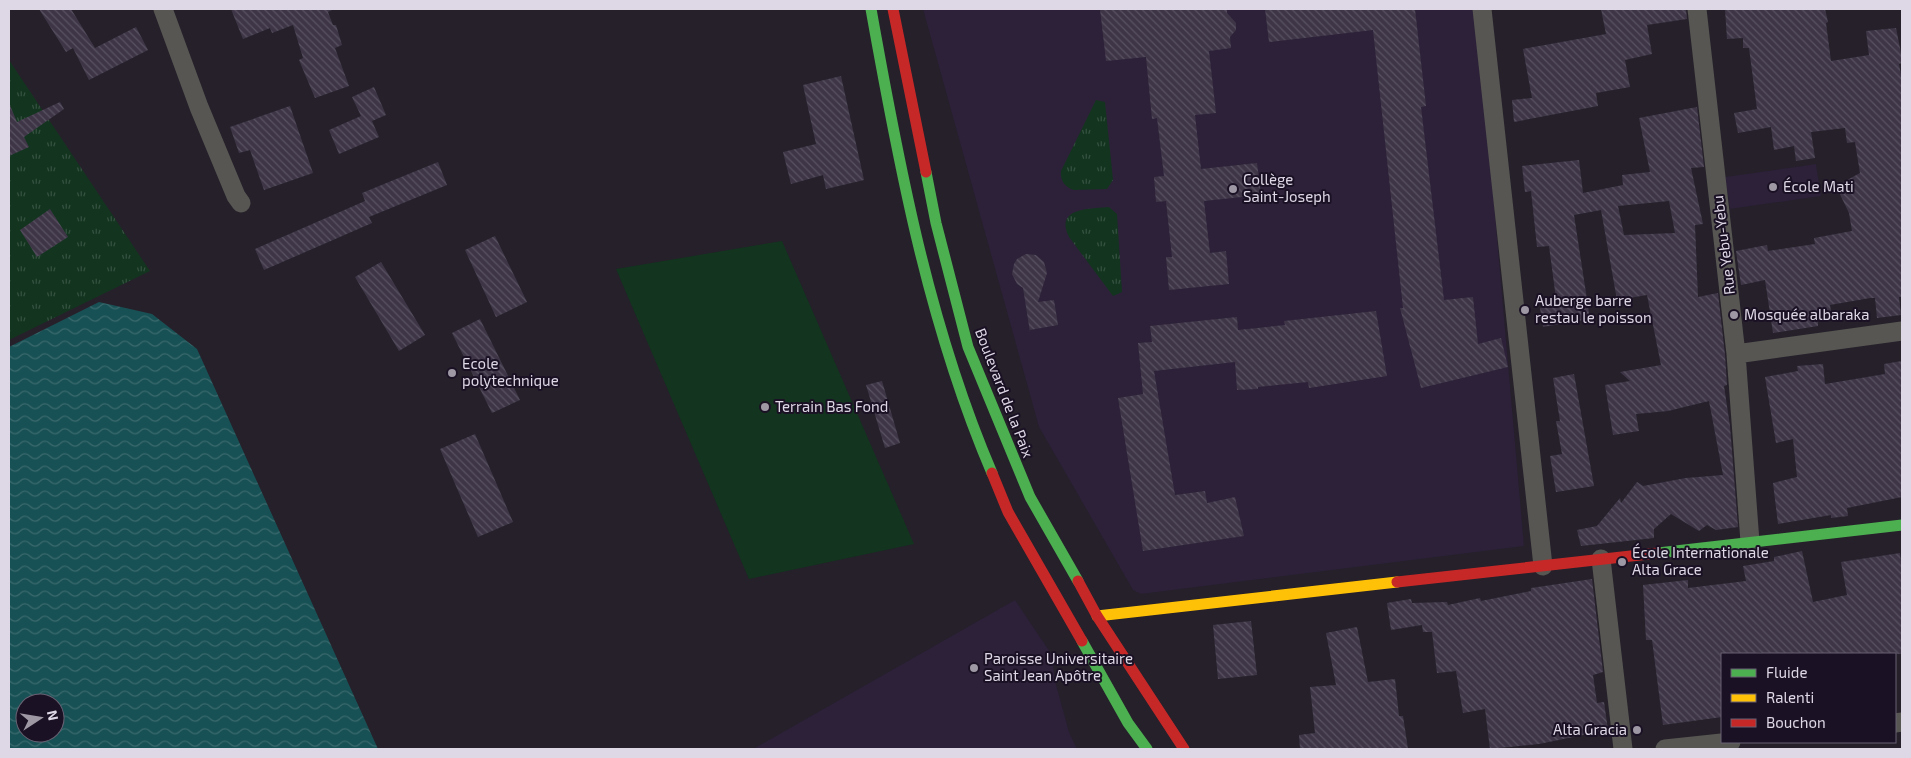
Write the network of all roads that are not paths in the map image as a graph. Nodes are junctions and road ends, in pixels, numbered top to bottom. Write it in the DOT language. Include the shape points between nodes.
graph roads {
  1 [pos="163,9"];
  2 [pos="871,9"];
  3 [pos="893,9"];
  4 [pos="1482,9"];
  5 [pos="1697,9"];
  6 [pos="242,204"];
  7 [pos="1902,331"];
  8 [pos="1736,354"];
  9 [pos="1902,525"];
  10 [pos="1750,542"];
  11 [pos="1602,559"];
  12 [pos="1543,566"];
  13 [pos="1097,616"];
  14 [pos="1722,743"];
  15 [pos="1147,749"];
  16 [pos="1184,749"];
  17 [pos="1623,749"];
  18 [pos="1665,749"];
  1 -- 6 [label="street" via="199,107"];
  2 -- 15 [label="main road" via="895,143 939,324 975,434 1008,512 1128,723"];
  3 -- 13 [label="main road, Boulevard de la Paix" via="936,223 968,347 1030,497"];
  4 -- 12 [label="street"];
  5 -- 8 [label="street, Rue Yebu-Yebu"];
  7 -- 8 [label="street"];
  8 -- 10 [label="street, Rue Yebu-Yebu"];
  9 -- 10 [label="main road"];
  10 -- 11 [label="main road"];
  11 -- 12 [label="main road"];
  11 -- 17 [label="street"];
  12 -- 13 [label="main road"];
  13 -- 16 [label="main road, Boulevard de la Paix"];
  14 -- 18 [label="street"];
}
